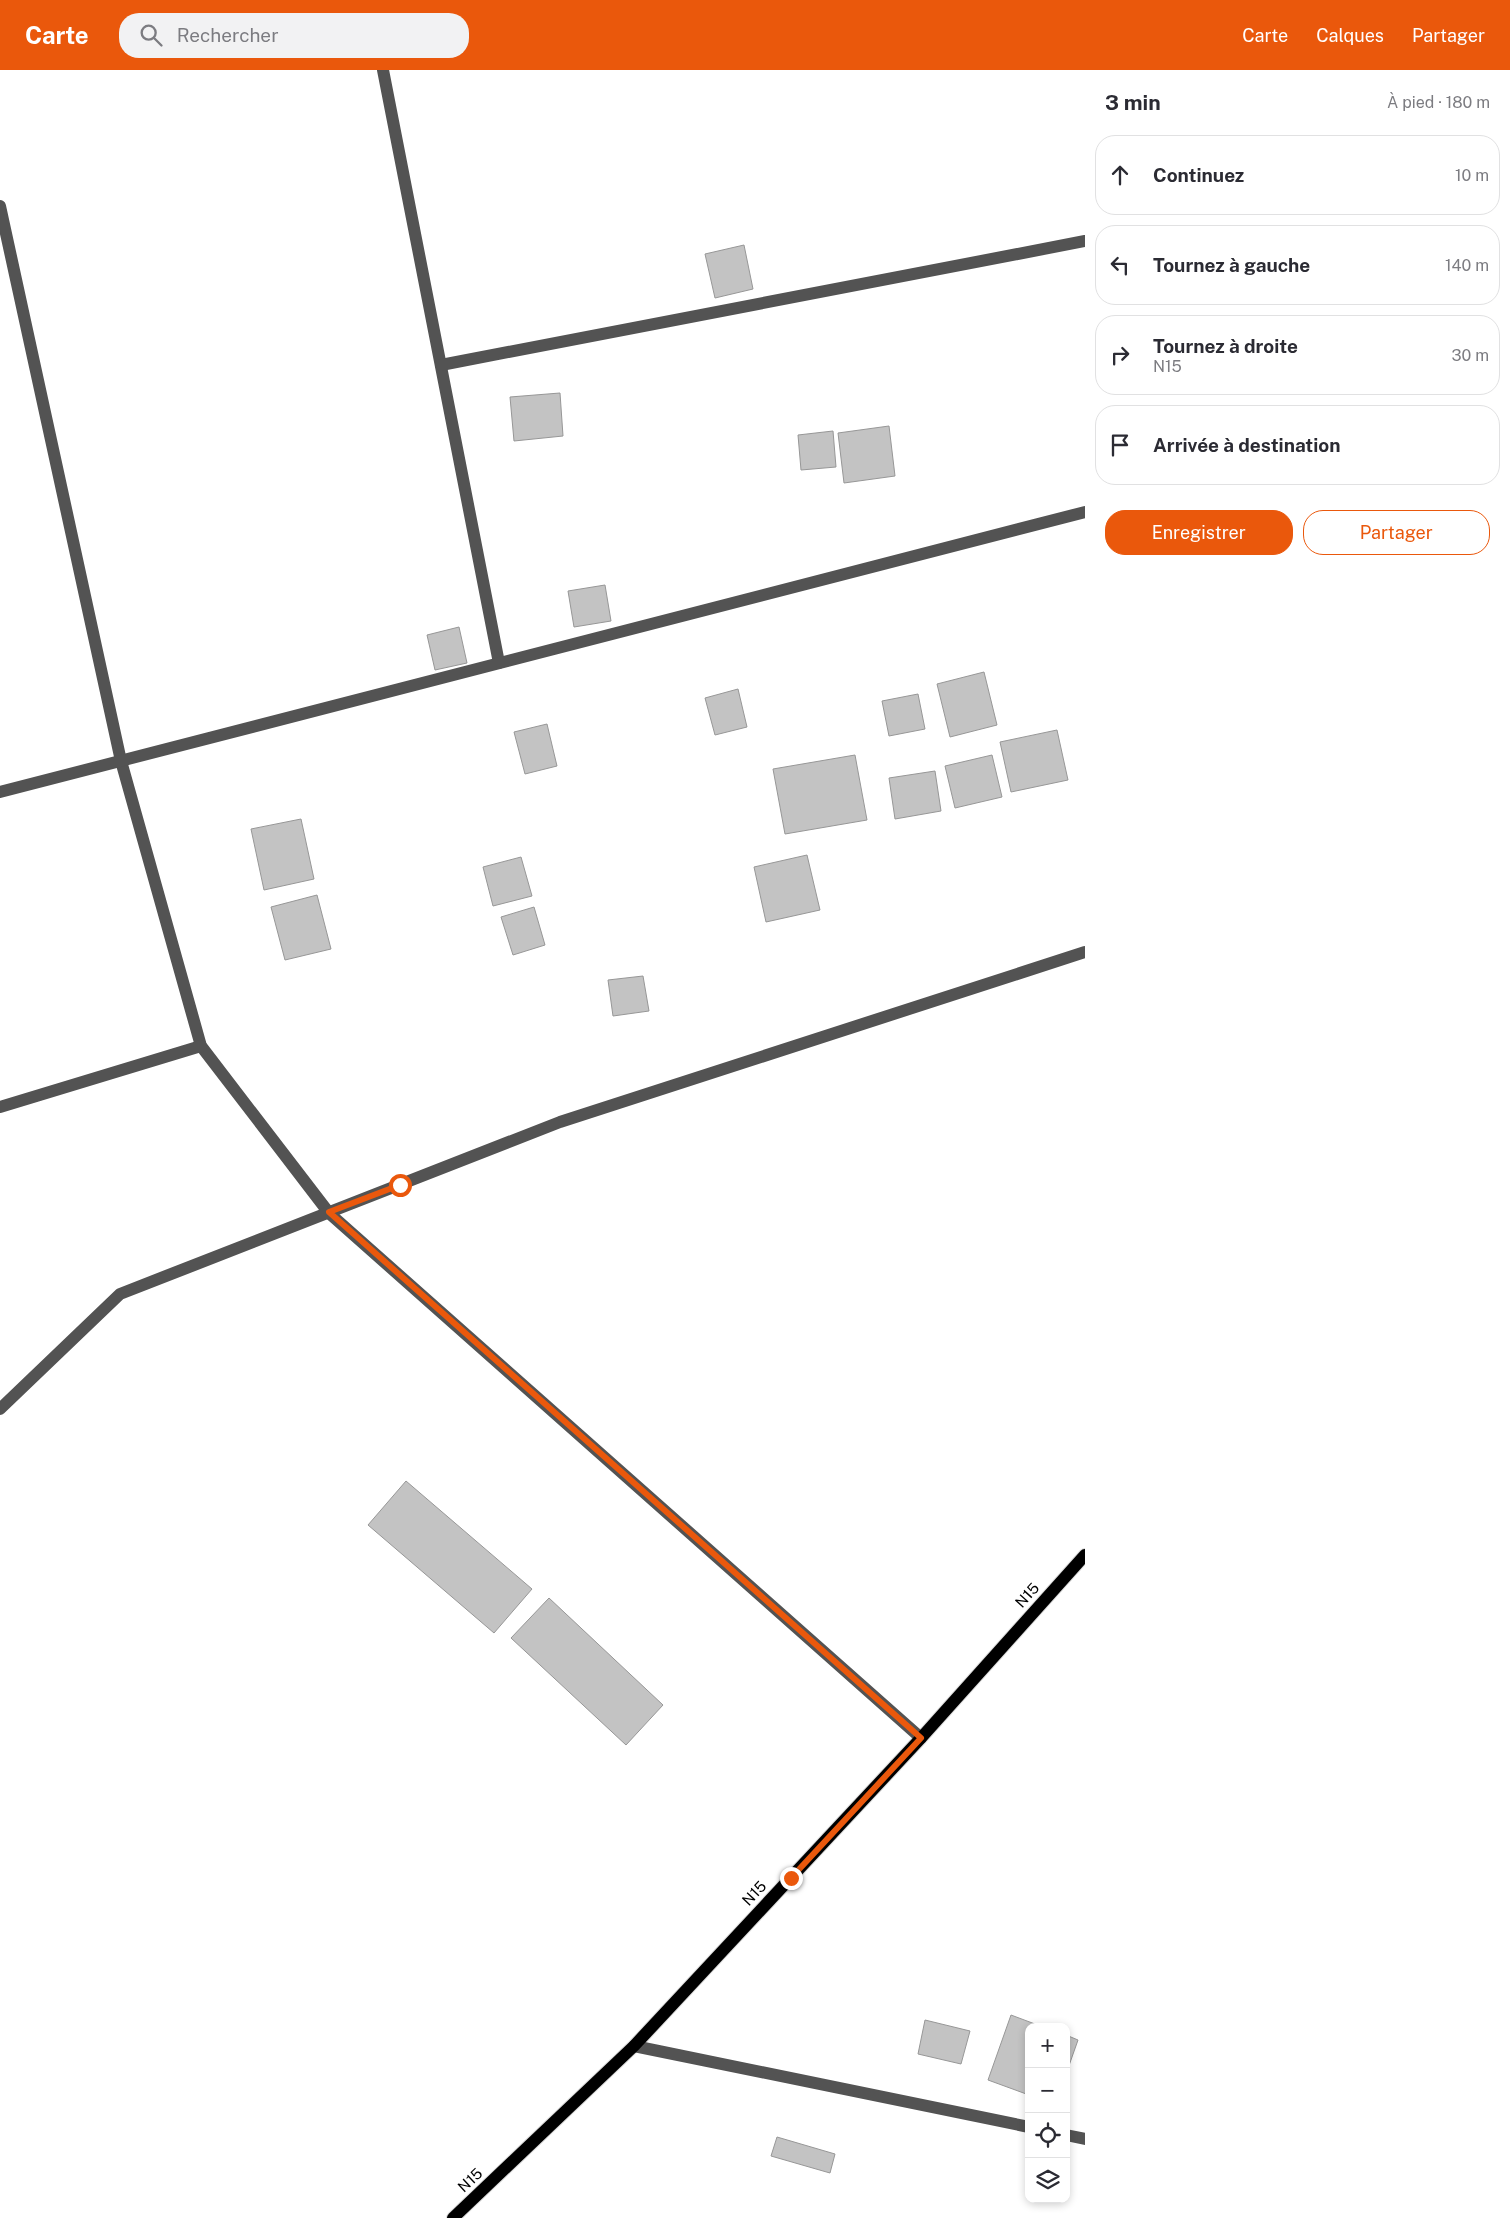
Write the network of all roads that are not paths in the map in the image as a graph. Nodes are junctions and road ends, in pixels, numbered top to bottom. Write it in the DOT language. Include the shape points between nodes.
graph roads {
  1 [pos="383,70"];
  2 [pos="0,206"];
  3 [pos="1085,241"];
  4 [pos="441,365"];
  5 [pos="1085,512"];
  6 [pos="499,663"];
  7 [pos="121,761"];
  8 [pos="0,792"];
  9 [pos="1085,952"];
  10 [pos="201,1046"];
  11 [pos="0,1107"];
  12 [pos="329,1212"];
  13 [pos="0,1409"];
  14 [pos="1085,1554"];
  15 [pos="921,1738"];
  16 [pos="634,2046"];
  17 [pos="1025,2126"];
  18 [pos="1070,2136"];
  19 [pos="1085,2139"];
  20 [pos="453,2218"];
  1 -- 4 [label="street"];
  2 -- 7 [label="street"];
  3 -- 4 [label="street"];
  4 -- 6 [label="street"];
  5 -- 6 [label="street"];
  6 -- 7 [label="street"];
  7 -- 8 [label="street"];
  7 -- 10 [label="street"];
  9 -- 12 [label="street" via="560,1122"];
  10 -- 11 [label="street"];
  10 -- 12 [label="street"];
  12 -- 13 [label="street" via="120,1294"];
  12 -- 15 [label="street"];
  14 -- 15 [label="main road, N15"];
  15 -- 16 [label="main road, N15"];
  16 -- 17 [label="street"];
  16 -- 20 [label="main road, N15"];
  18 -- 19 [label="street"];
}
